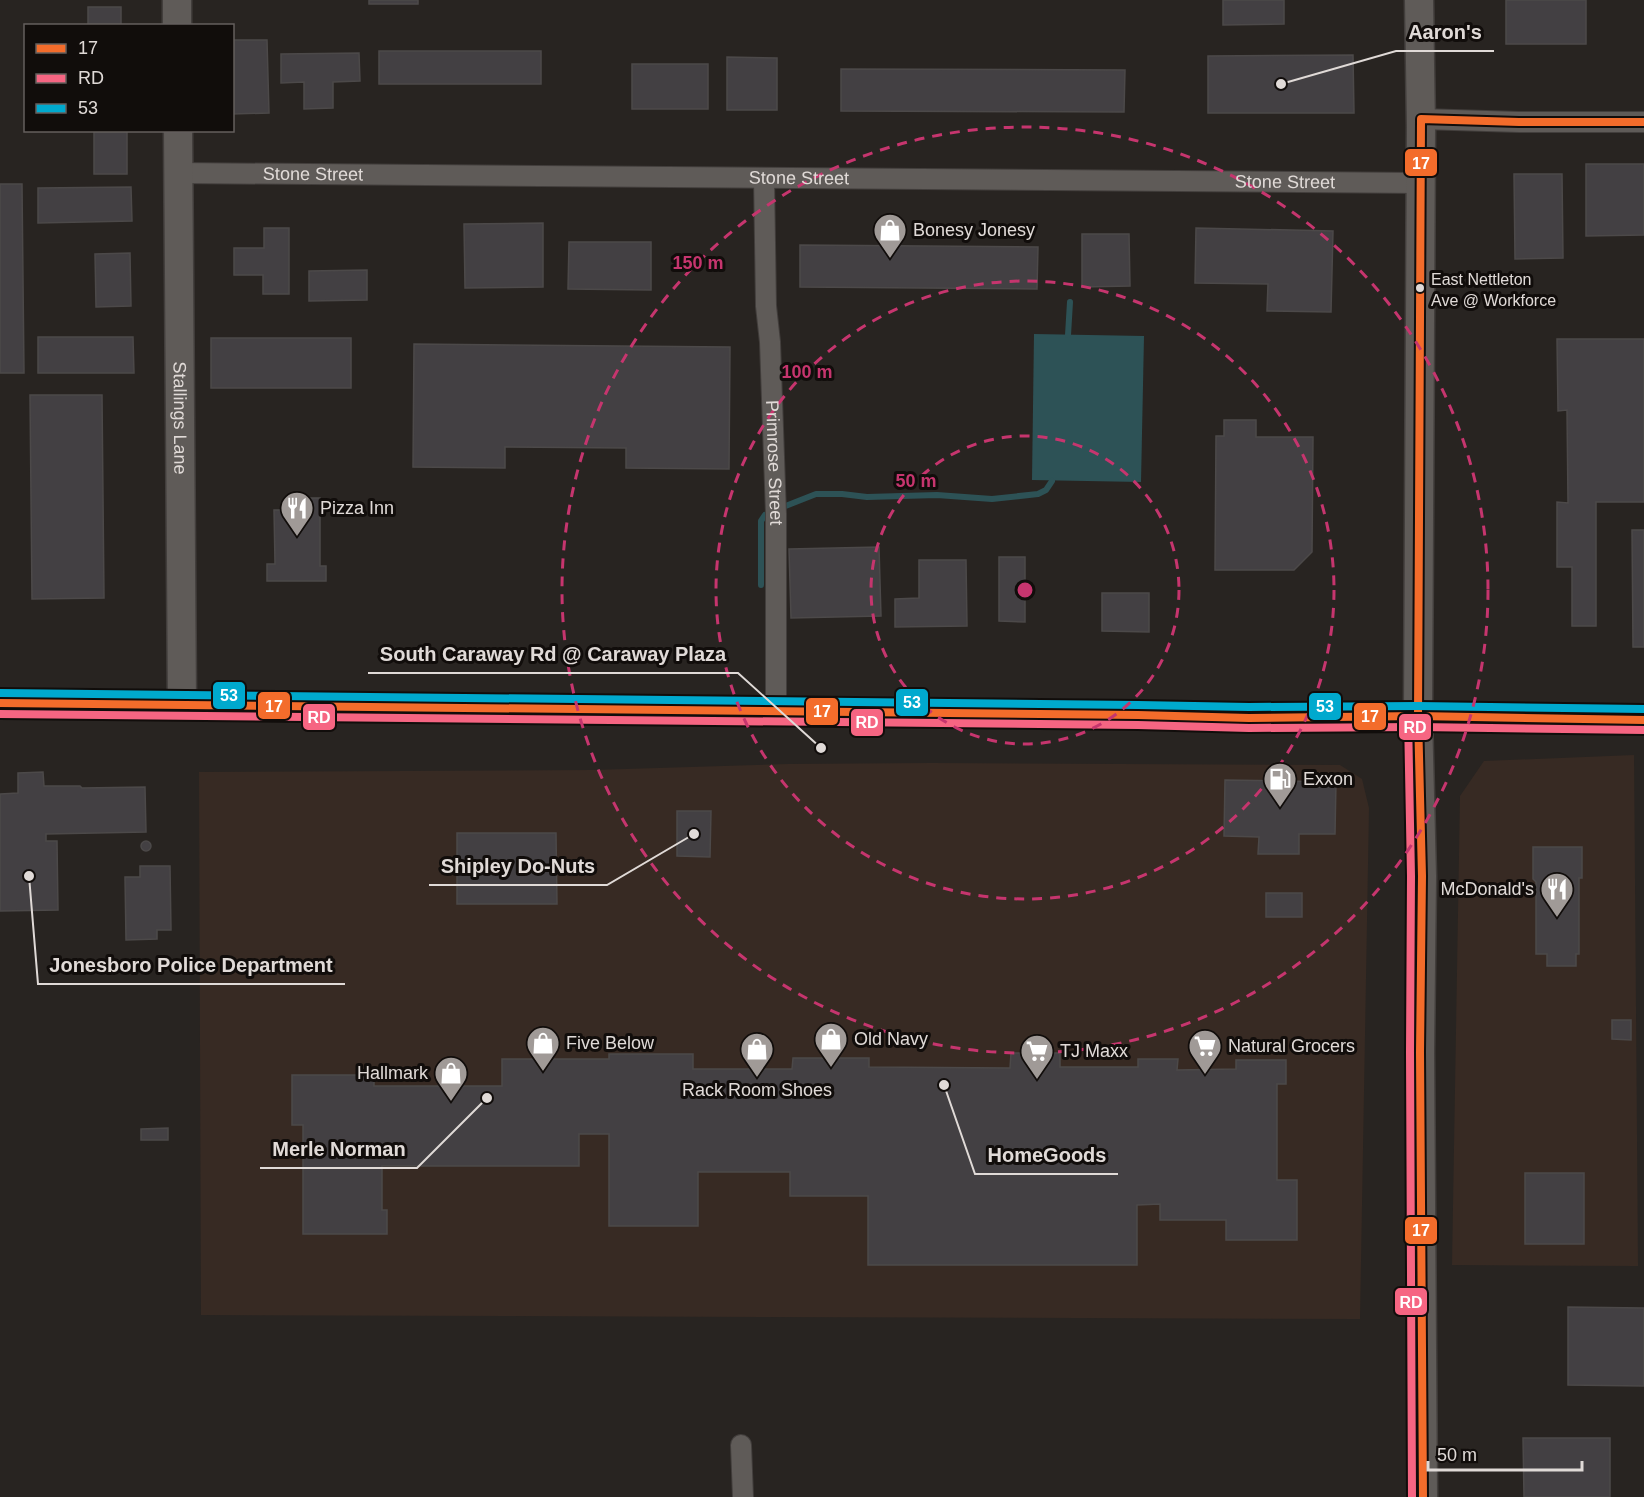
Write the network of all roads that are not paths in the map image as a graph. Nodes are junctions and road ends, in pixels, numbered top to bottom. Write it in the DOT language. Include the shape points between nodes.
graph roads {
  1 [pos="177,0"];
  2 [pos="1419,0"];
  3 [pos="177,24"];
  4 [pos="1421,119"];
  5 [pos="1644,122"];
  6 [pos="178,132"];
  7 [pos="178,173"];
  8 [pos="764,178"];
  9 [pos="1420,183"];
  10 [pos="0,703"];
  11 [pos="182,705"];
  12 [pos="776,712"];
  13 [pos="1418,716"];
  14 [pos="1644,720"];
  15 [pos="741,1445"];
  16 [pos="742,1497"];
  17 [pos="1423,1497"];
  1 -- 3 [label="street"];
  2 -- 4 [label="street"];
  4 -- 5 [label="street"];
  4 -- 9 [label="street"];
  6 -- 7 [label="street, Stallings Lane"];
  7 -- 8 [label="street, Stone Street"];
  7 -- 11 [label="street, Stallings Lane"];
  8 -- 9 [label="street, Stone Street"];
  8 -- 12 [label="street, Primrose Street" via="776,514"];
  9 -- 13 [label="street"];
  10 -- 11 [label="street"];
  11 -- 12 [label="street"];
  12 -- 13 [label="street" via="1249,718"];
  13 -- 14 [label="street"];
  13 -- 17 [label="street"];
  15 -- 16 [label="street"];
}
